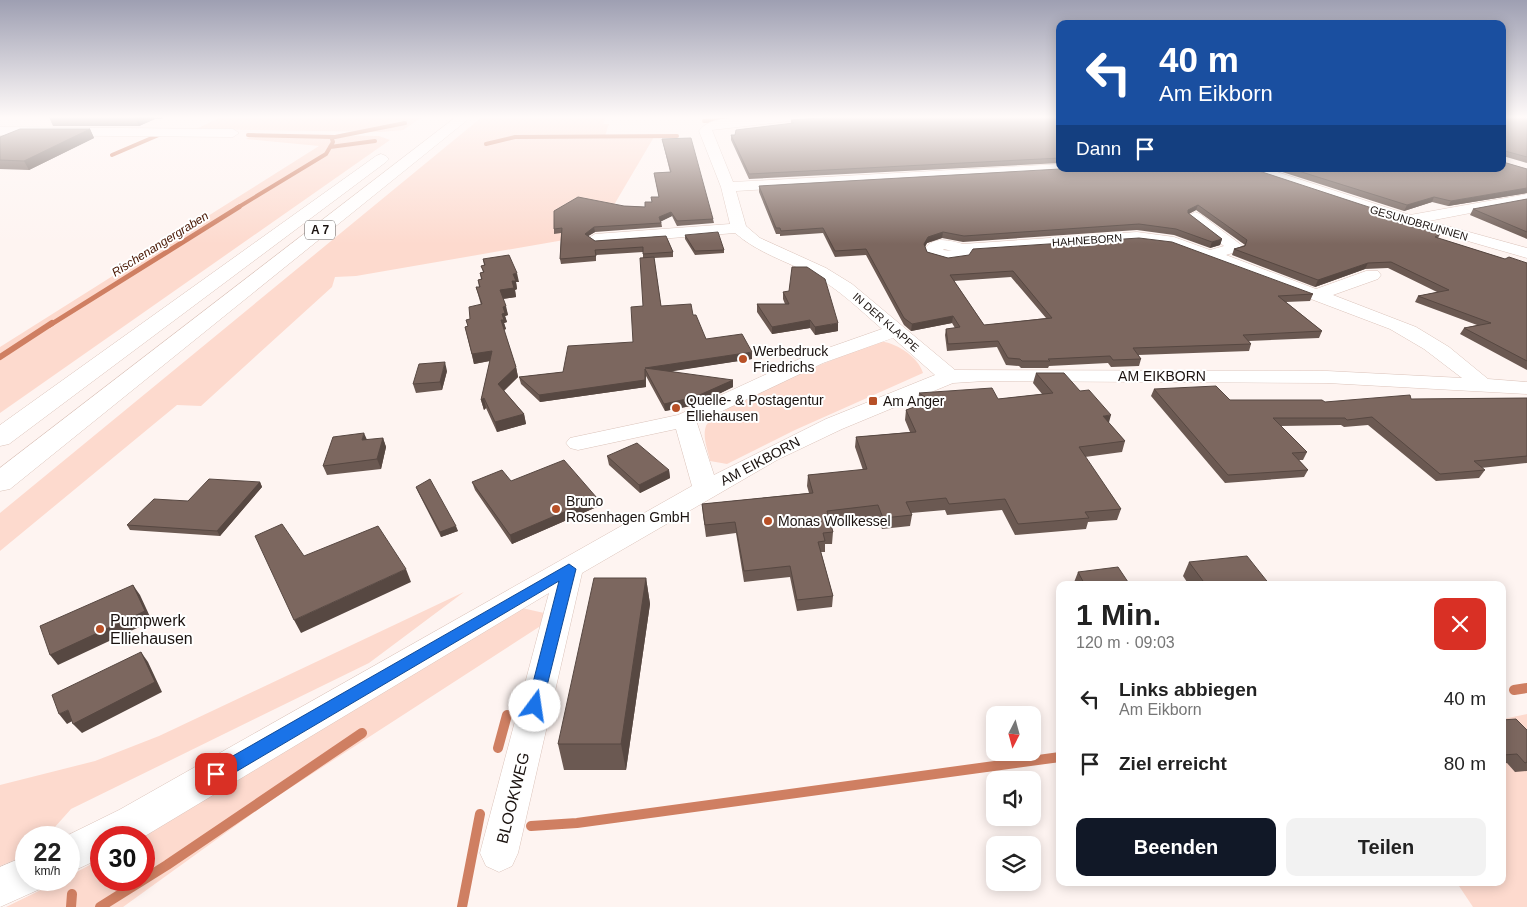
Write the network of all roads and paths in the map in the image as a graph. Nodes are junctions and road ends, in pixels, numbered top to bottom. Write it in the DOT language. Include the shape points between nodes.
graph roads {
  1 [pos="382,159"];
  2 [pos="410,159"];
  3 [pos="716,159"];
  4 [pos="1056,168"];
  5 [pos="1265,172"];
  6 [pos="728,187"];
  7 [pos="1527,198"];
  8 [pos="1195,217"];
  9 [pos="1407,220"];
  10 [pos="739,228"];
  11 [pos="595,239"];
  12 [pos="963,249"];
  13 [pos="1527,252"];
  14 [pos="1210,255"];
  15 [pos="1372,275"];
  16 [pos="1316,295"];
  17 [pos="896,331"];
  18 [pos="950,377"];
  19 [pos="1482,385"];
  20 [pos="1527,388"];
  21 [pos="60,394"];
  22 [pos="685,420"];
  23 [pos="0,431"];
  24 [pos="0,438"];
  25 [pos="578,443"];
  26 [pos="0,482"];
  27 [pos="706,490"];
  28 [pos="569,569"];
  29 [pos="124,826"];
  30 [pos="500,853"];
  31 [pos="15,880"];
  32 [pos="0,888"];
  1 -- 21 [label="highway, A 7"];
  2 -- 26 [label="highway, A 7"];
  3 -- 6 [label="street"];
  4 -- 6 [label="street"];
  5 -- 9 [label="street, GESUNDBRUNNEN"];
  6 -- 10 [label="street"];
  7 -- 9 [label="street"];
  8 -- 14 [label="street" via="1236,247"];
  9 -- 13 [label="street, GESUNDBRUNNEN"];
  10 -- 11 [label="street"];
  10 -- 17 [label="street, IN DER KLAPPE" via="754,241 846,288"];
  12 -- 14 [label="street, HAHNEBORN" via="1137,237 1174,242"];
  14 -- 16 [label="street, HAHNEBORN"];
  15 -- 16 [label="street"];
  16 -- 19 [label="street, HAHNEBORN" via="1382,319 1422,338 1459,363"];
  17 -- 18 [label="street, IN DER KLAPPE"];
  17 -- 22 [label="street" via="872,337"];
  18 -- 19 [label="street, AM EIKBORN" via="1271,376"];
  18 -- 27 [label="street, AM EIKBORN" via="834,424"];
  19 -- 20 [label="street, AM EIKBORN"];
  21 -- 23 [label="highway"];
  21 -- 24 [label="highway, A 7"];
  22 -- 25 [label="street"];
  22 -- 27 [label="street"];
  27 -- 28 [label="street, AM EIKBORN"];
  28 -- 29 [label="street, AM EIKBORN"];
  28 -- 30 [label="street, BLOOKWEG"];
  31 -- 32 [label="street"];
}
